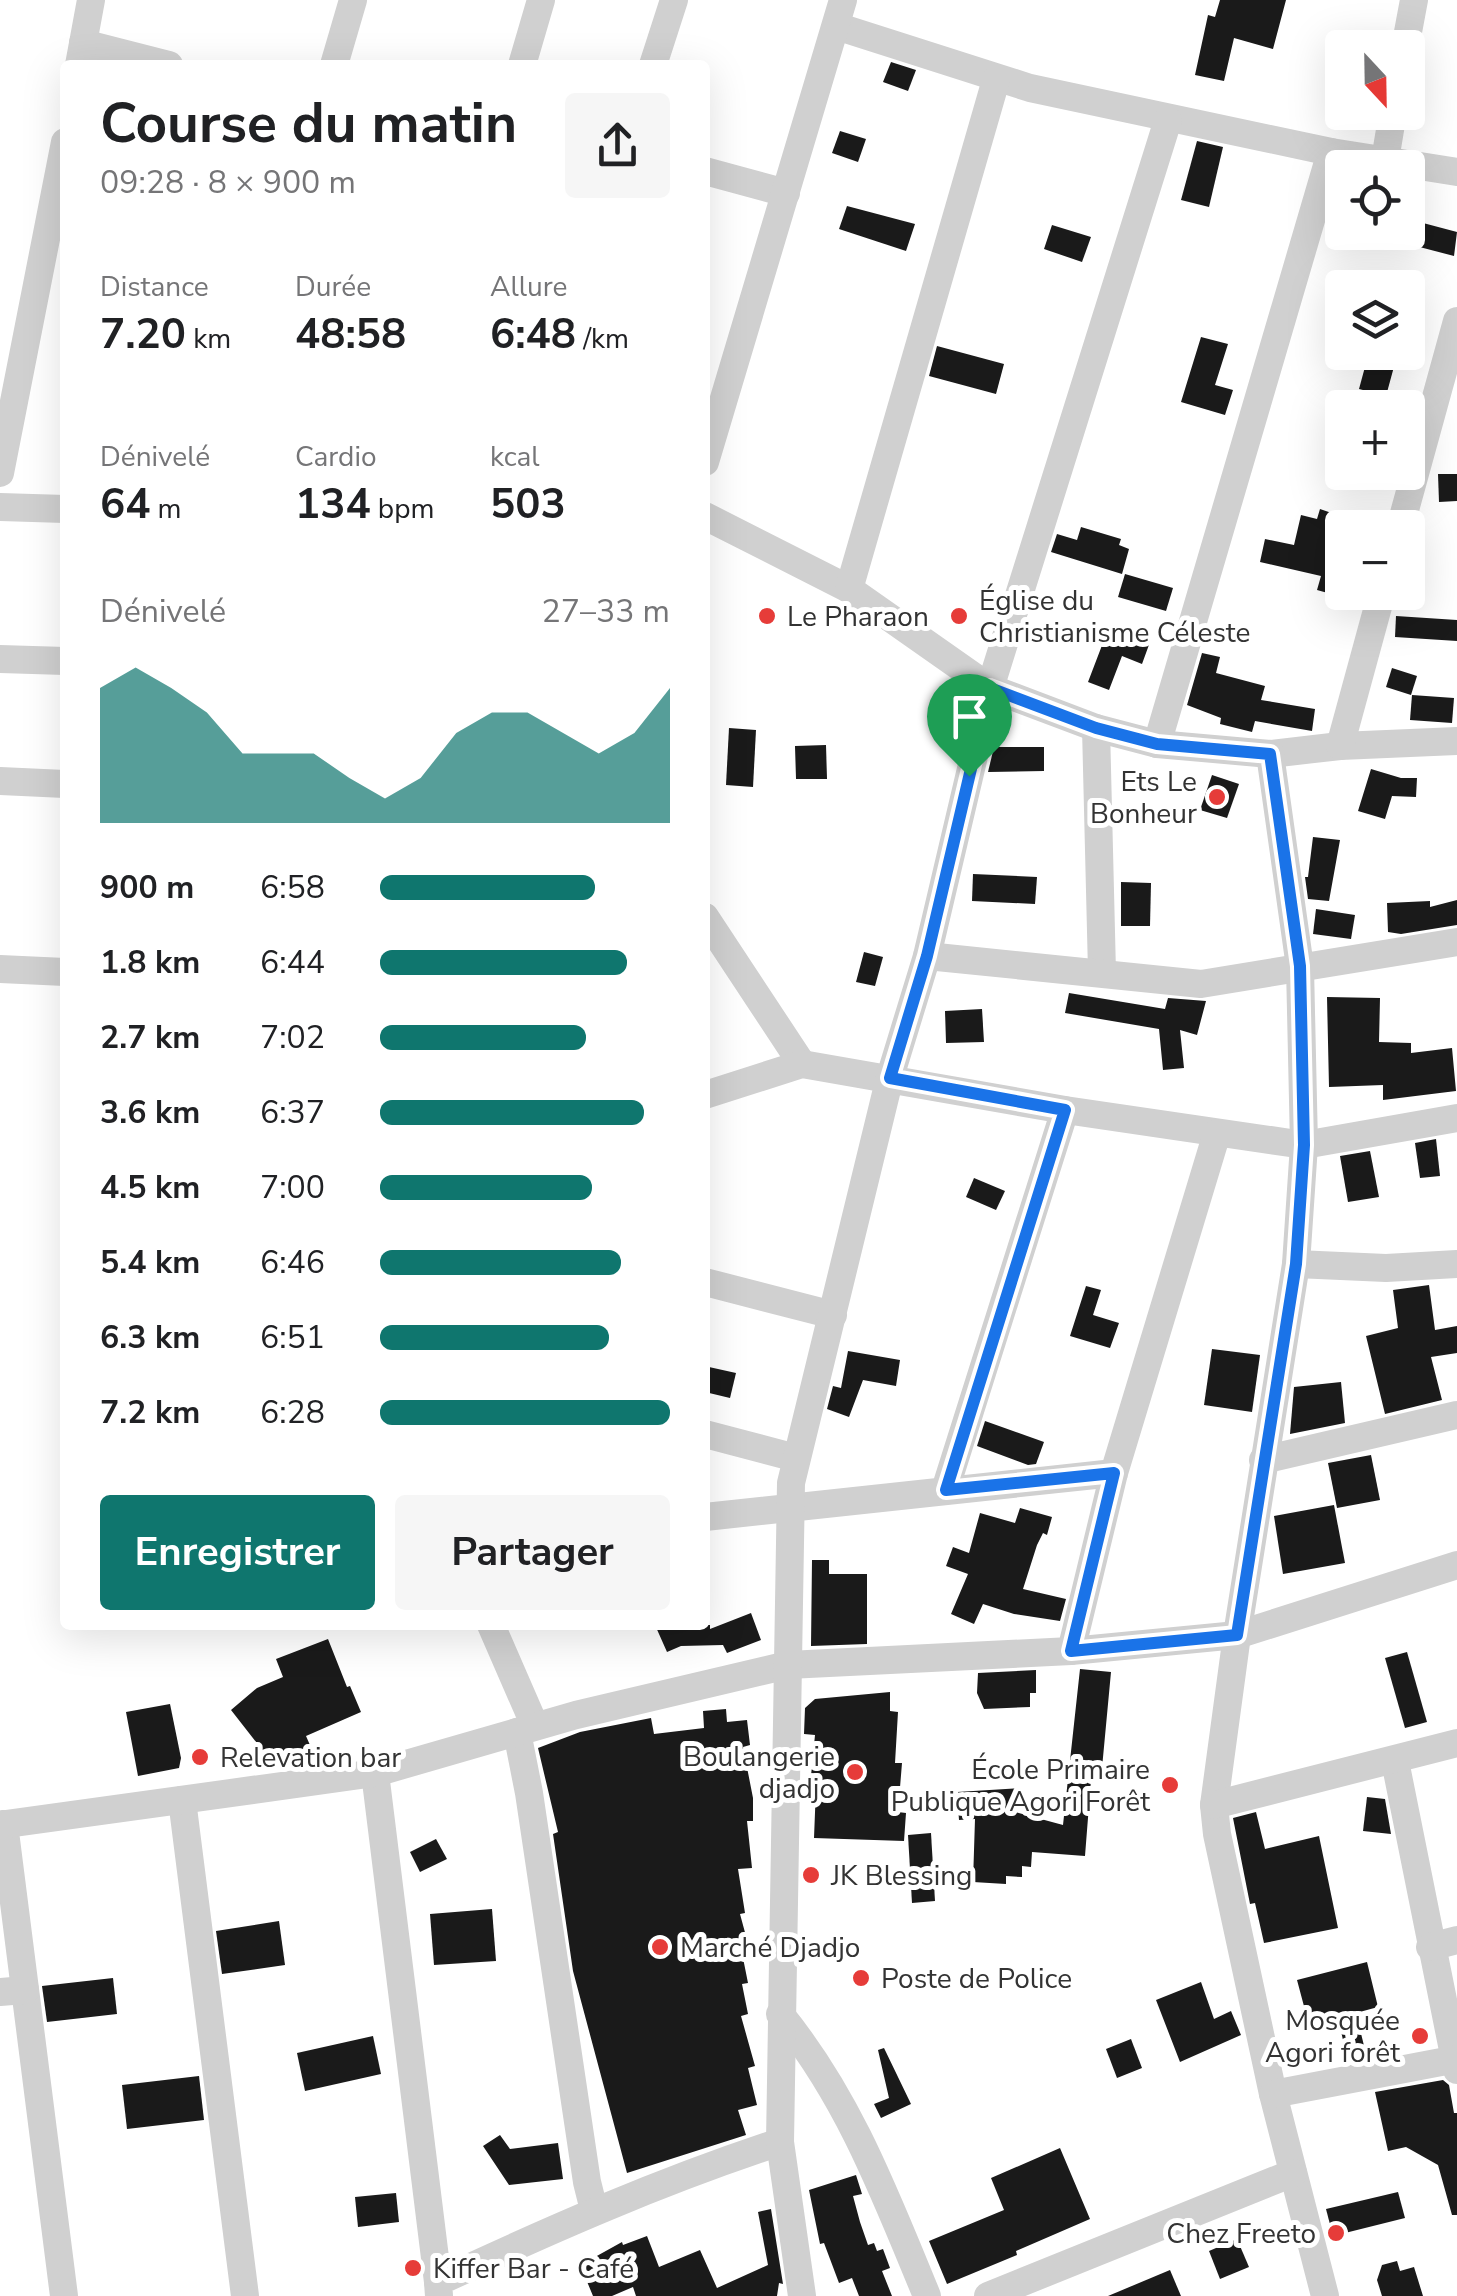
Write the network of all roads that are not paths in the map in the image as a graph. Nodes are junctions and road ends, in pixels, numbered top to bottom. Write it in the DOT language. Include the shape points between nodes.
graph roads {
  1 [pos="91,0"];
  2 [pos="353,0"];
  3 [pos="541,0"];
  4 [pos="674,0"];
  5 [pos="1414,0"];
  6 [pos="839,13"];
  7 [pos="1408,30"];
  8 [pos="81,54"];
  9 [pos="130,60"];
  10 [pos="335,60"];
  11 [pos="523,60"];
  12 [pos="655,60"];
  13 [pos="996,80"];
  14 [pos="1168,120"];
  15 [pos="1325,151"];
  16 [pos="1425,167"];
  17 [pos="710,172"];
  18 [pos="1325,172"];
  19 [pos="1457,172"];
  20 [pos="60,193"];
  21 [pos="786,193"];
  22 [pos="1457,321"];
  23 [pos="710,445"];
  24 [pos="0,474"];
  25 [pos="0,508"];
  26 [pos="60,509"];
  27 [pos="1405,510"];
  28 [pos="710,519"];
  29 [pos="849,589"];
  30 [pos="1377,610"];
  31 [pos="0,660"];
  32 [pos="60,660"];
  33 [pos="990,688"];
  34 [pos="1096,728"];
  35 [pos="1457,741"];
  36 [pos="1157,744"];
  37 [pos="1340,746"];
  38 [pos="1270,754"];
  39 [pos="0,782"];
  40 [pos="60,784"];
  41 [pos="710,925"];
  42 [pos="1457,942"];
  43 [pos="927,956"];
  44 [pos="1300,966"];
  45 [pos="0,970"];
  46 [pos="60,972"];
  47 [pos="1102,972"];
  48 [pos="802,1064"];
  49 [pos="890,1078"];
  50 [pos="710,1093"];
  51 [pos="1065,1110"];
  52 [pos="1457,1118"];
  53 [pos="1217,1133"];
  54 [pos="1304,1145"];
  55 [pos="1296,1264"];
  56 [pos="1457,1264"];
  57 [pos="710,1283"];
  58 [pos="832,1316"];
  59 [pos="1457,1415"];
  60 [pos="710,1435"];
  61 [pos="796,1458"];
  62 [pos="1263,1460"];
  63 [pos="1114,1473"];
  64 [pos="946,1490"];
  65 [pos="789,1509"];
  66 [pos="710,1517"];
  67 [pos="1457,1565"];
  68 [pos="493,1630"];
  69 [pos="1237,1635"];
  70 [pos="1071,1651"];
  71 [pos="788,1665"];
  72 [pos="526,1729"];
  73 [pos="1457,1743"];
  74 [pos="1395,1760"];
  75 [pos="375,1774"];
  76 [pos="182,1800"];
  77 [pos="1214,1805"];
  78 [pos="2,1824"];
  79 [pos="1444,1944"];
  80 [pos="12,1991"];
  81 [pos="780,2014"];
  82 [pos="1456,2063"];
  83 [pos="1273,2094"];
  84 [pos="780,2142"];
  85 [pos="1294,2172"];
  86 [pos="594,2210"];
  87 [pos="439,2289"];
  88 [pos="64,2296"];
  89 [pos="245,2296"];
  90 [pos="802,2296"];
  91 [pos="927,2296"];
  92 [pos="988,2296"];
  93 [pos="1325,2296"];
  1 -- 8 [label="street"];
  2 -- 10 [label="street"];
  3 -- 11 [label="street"];
  4 -- 12 [label="street"];
  5 -- 7 [label="street"];
  6 -- 13 [label="street"];
  6 -- 21 [label="street"];
  8 -- 9 [label="street"];
  13 -- 14 [label="street"];
  13 -- 29 [label="street"];
  14 -- 15 [label="street"];
  14 -- 33 [label="street"];
  16 -- 19 [label="street"];
  17 -- 21 [label="street"];
  18 -- 36 [label="street"];
  20 -- 24 [label="street"];
  21 -- 23 [label="street"];
  22 -- 27 [label="street"];
  25 -- 26 [label="street"];
  28 -- 29 [label="street"];
  29 -- 33 [label="street"];
  30 -- 37 [label="street"];
  31 -- 32 [label="street"];
  33 -- 34 [label="street"];
  33 -- 43 [label="street"];
  34 -- 36 [label="street"];
  34 -- 47 [label="street"];
  35 -- 37 [label="street"];
  36 -- 38 [label="street"];
  37 -- 38 [label="street"];
  38 -- 44 [label="street"];
  39 -- 40 [label="street"];
  41 -- 48 [label="street"];
  42 -- 44 [label="street"];
  43 -- 47 [label="street"];
  43 -- 49 [label="street"];
  44 -- 47 [label="street" via="1201,984"];
  44 -- 54 [label="street"];
  45 -- 46 [label="street"];
  48 -- 49 [label="street"];
  48 -- 50 [label="street"];
  49 -- 51 [label="street"];
  49 -- 58 [label="street"];
  51 -- 53 [label="street"];
  51 -- 64 [label="street"];
  52 -- 54 [label="street"];
  53 -- 54 [label="street"];
  53 -- 63 [label="street"];
  54 -- 55 [label="street"];
  55 -- 56 [label="street"];
  55 -- 62 [label="street"];
  57 -- 58 [label="street"];
  58 -- 61 [label="street"];
  59 -- 62 [label="street"];
  60 -- 61 [label="street"];
  61 -- 65 [label="street"];
  62 -- 69 [label="street"];
  63 -- 64 [label="street"];
  63 -- 70 [label="street"];
  64 -- 65 [label="street"];
  65 -- 66 [label="street"];
  65 -- 71 [label="street"];
  67 -- 69 [label="street"];
  68 -- 72 [label="street"];
  69 -- 70 [label="street"];
  69 -- 77 [label="street"];
  70 -- 71 [label="street"];
  71 -- 72 [label="street"];
  71 -- 81 [label="street"];
  72 -- 75 [label="street"];
  72 -- 86 [label="street" via="529,1792"];
  73 -- 74 [label="street"];
  74 -- 77 [label="street"];
  74 -- 79 [label="street"];
  75 -- 76 [label="street"];
  75 -- 87 [label="street"];
  76 -- 78 [label="street"];
  76 -- 89 [label="street"];
  77 -- 83 [label="street"];
  78 -- 80 [label="street"];
  79 -- 82 [label="street"];
  80 -- 88 [label="street"];
  81 -- 84 [label="street"];
  81 -- 91 [label="street" via="809,2049 862,2140"];
  82 -- 83 [label="street"];
  83 -- 85 [label="street"];
  84 -- 86 [label="street"];
  84 -- 90 [label="street"];
  85 -- 92 [label="street"];
  85 -- 93 [label="street"];
  86 -- 87 [label="street"];
}
